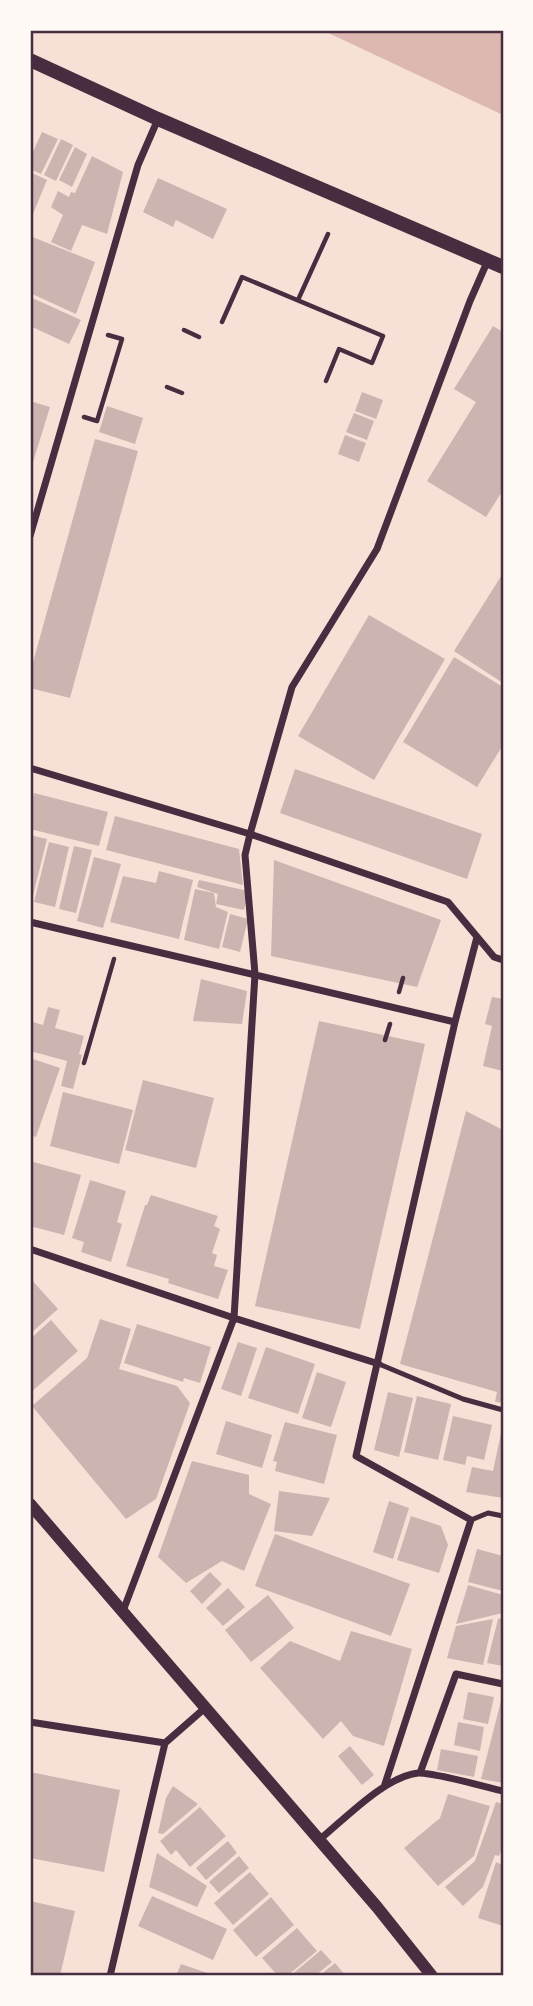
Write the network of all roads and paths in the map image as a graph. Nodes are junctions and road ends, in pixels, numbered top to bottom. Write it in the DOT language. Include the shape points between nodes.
graph roads {
  1 [pos="30,60"];
  2 [pos="158,119"];
  3 [pos="328,234"];
  4 [pos="488,260"];
  5 [pos="503,267"];
  6 [pos="298,300"];
  7 [pos="222,323"];
  8 [pos="184,330"];
  9 [pos="199,337"];
  10 [pos="122,340"];
  11 [pos="326,381"];
  12 [pos="167,387"];
  13 [pos="182,393"];
  14 [pos="66,412"];
  15 [pos="30,536"];
  16 [pos="30,768"];
  17 [pos="250,834"];
  18 [pos="30,922"];
  19 [pos="477,937"];
  20 [pos="118,943"];
  21 [pos="503,961"];
  22 [pos="255,974"];
  23 [pos="455,1022"];
  24 [pos="84,1063"];
  25 [pos="30,1249"];
  26 [pos="234,1318"];
  27 [pos="379,1364"];
  28 [pos="503,1410"];
  29 [pos="30,1504"];
  30 [pos="503,1516"];
  31 [pos="471,1520"];
  32 [pos="123,1611"];
  33 [pos="503,1684"];
  34 [pos="205,1708"];
  35 [pos="30,1722"];
  36 [pos="165,1743"];
  37 [pos="419,1773"];
  38 [pos="384,1787"];
  39 [pos="503,1791"];
  40 [pos="319,1840"];
  41 [pos="110,1976"];
  42 [pos="432,1976"];
  1 -- 2 [label="main road"];
  2 -- 4 [label="main road"];
  2 -- 14 [label="street" via="138,165"];
  3 -- 6 [label="path"];
  4 -- 5 [label="main road"];
  4 -- 17 [label="street" via="377,549 292,687"];
  6 -- 7 [label="path" via="242,276"];
  6 -- 11 [label="path" via="383,336 372,363 339,349"];
  8 -- 9 [label="path"];
  10 -- 14 [label="path" via="97,421"];
  12 -- 13 [label="path"];
  14 -- 15 [label="street"];
  16 -- 17 [label="street"];
  17 -- 19 [label="street" via="448,902"];
  17 -- 22 [label="street" via="245,855"];
  18 -- 20 [label="street"];
  19 -- 21 [label="street"];
  19 -- 23 [label="street"];
  20 -- 22 [label="street"];
  20 -- 24 [label="path"];
  22 -- 23 [label="street"];
  22 -- 26 [label="street"];
  23 -- 27 [label="street"];
  25 -- 26 [label="street"];
  26 -- 27 [label="street"];
  26 -- 32 [label="street"];
  27 -- 28 [label="lane" via="463,1399"];
  27 -- 31 [label="street" via="356,1456"];
  29 -- 32 [label="street"];
  30 -- 31 [label="lane" via="488,1514"];
  31 -- 38 [label="street"];
  32 -- 34 [label="street"];
  33 -- 37 [label="street" via="456,1674"];
  34 -- 36 [label="street"];
  34 -- 40 [label="street"];
  35 -- 36 [label="street"];
  36 -- 41 [label="street"];
  37 -- 38 [label="street"];
  37 -- 39 [label="street"];
  38 -- 40 [label="street"];
  40 -- 42 [label="street"];
}
